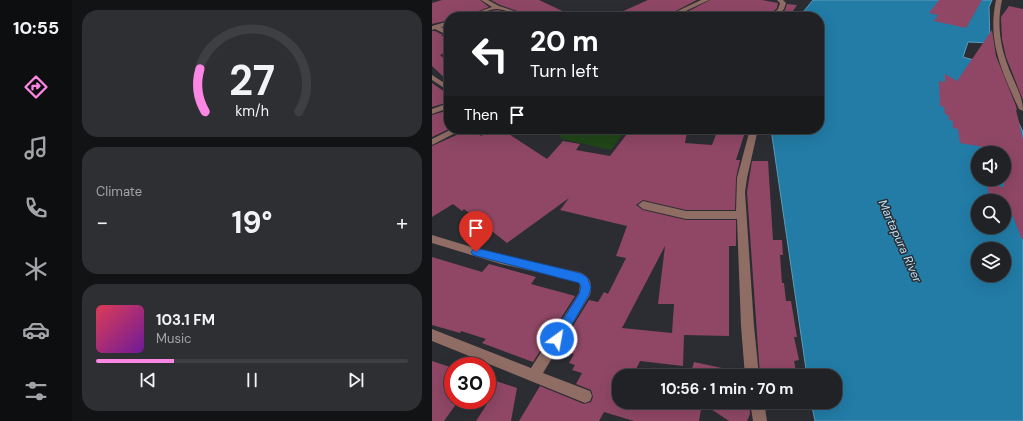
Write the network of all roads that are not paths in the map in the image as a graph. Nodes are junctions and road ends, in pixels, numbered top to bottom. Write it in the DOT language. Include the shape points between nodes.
graph roads {
  1 [pos="484,0"];
  2 [pos="688,0"];
  3 [pos="706,0"];
  4 [pos="780,0"];
  5 [pos="999,0"];
  6 [pos="697,4"];
  7 [pos="497,7"];
  8 [pos="482,12"];
  9 [pos="514,12"];
  10 [pos="679,12"];
  11 [pos="780,12"];
  12 [pos="444,25"];
  13 [pos="434,28"];
  14 [pos="444,32"];
  15 [pos="432,77"];
  16 [pos="444,85"];
  17 [pos="444,107"];
  18 [pos="1023,109"];
  19 [pos="432,112"];
  20 [pos="449,134"];
  21 [pos="754,134"];
  22 [pos="432,142"];
  23 [pos="643,205"];
  24 [pos="741,215"];
  25 [pos="432,239"];
  26 [pos="432,335"];
  27 [pos="751,369"];
  28 [pos="533,376"];
  29 [pos="585,396"];
  30 [pos="758,409"];
  31 [pos="760,421"];
  1 -- 7 [label="street"];
  2 -- 6 [label="street"];
  3 -- 6 [label="street"];
  4 -- 11 [label="street" via="783,5"];
  5 -- 18 [label="street" via="994,23 997,48"];
  6 -- 10 [label="street"];
  7 -- 8 [label="street"];
  7 -- 9 [label="street"];
  12 -- 13 [label="street"];
  13 -- 14 [label="street"];
  15 -- 16 [label="street"];
  17 -- 19 [label="street"];
  20 -- 22 [label="street"];
  21 -- 24 [label="street" via="741,184"];
  23 -- 24 [label="street" via="686,215"];
  24 -- 27 [label="street"];
  25 -- 28 [label="street" via="501,260 584,280 584,295"];
  26 -- 28 [label="street"];
  28 -- 29 [label="street"];
  30 -- 31 [label="street"];
}
